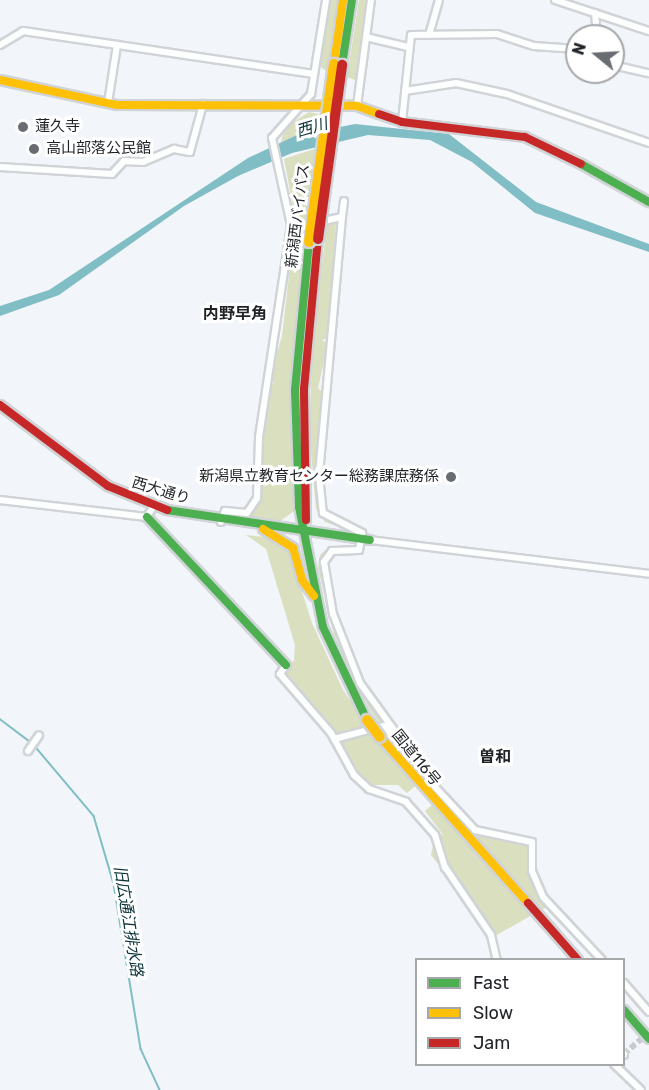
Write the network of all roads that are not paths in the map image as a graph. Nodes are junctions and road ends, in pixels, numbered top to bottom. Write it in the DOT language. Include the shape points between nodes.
graph roads {
  1 [pos="326,0"];
  2 [pos="343,0"];
  3 [pos="352,0"];
  4 [pos="370,0"];
  5 [pos="439,0"];
  6 [pos="555,0"];
  7 [pos="595,13"];
  8 [pos="596,24"];
  9 [pos="649,31"];
  10 [pos="429,35"];
  11 [pos="366,37"];
  12 [pos="0,45"];
  13 [pos="117,45"];
  14 [pos="408,47"];
  15 [pos="565,48"];
  16 [pos="338,64"];
  17 [pos="625,68"];
  18 [pos="649,73"];
  19 [pos="314,74"];
  20 [pos="0,80"];
  21 [pos="405,91"];
  22 [pos="108,103"];
  23 [pos="203,104"];
  24 [pos="307,104"];
  25 [pos="357,106"];
  26 [pos="402,122"];
  27 [pos="649,143"];
  28 [pos="0,167"];
  29 [pos="344,201"];
  30 [pos="649,202"];
  31 [pos="342,217"];
  32 [pos="291,228"];
  33 [pos="1,408"];
  34 [pos="0,500"];
  35 [pos="150,512"];
  36 [pos="221,522"];
  37 [pos="260,527"];
  38 [pos="305,533"];
  39 [pos="366,540"];
  40 [pos="649,574"];
  41 [pos="314,596"];
  42 [pos="286,665"];
  43 [pos="39,735"];
  44 [pos="334,739"];
  45 [pos="409,749"];
  46 [pos="28,751"];
  47 [pos="497,958"];
  48 [pos="576,958"];
  49 [pos="600,958"];
  50 [pos="625,984"];
  51 [pos="625,1011"];
  52 [pos="649,1012"];
  53 [pos="649,1039"];
  54 [pos="615,1066"];
  55 [pos="641,1090"];
  1 -- 19 [label="street"];
  2 -- 16 [label="main road, 新潟西バイパス"];
  3 -- 16 [label="main road, 新潟西バイパス"];
  4 -- 11 [label="street"];
  5 -- 10 [label="street"];
  6 -- 7 [label="street"];
  7 -- 8 [label="street"];
  7 -- 9 [label="street"];
  10 -- 14 [label="street" via="411,35"];
  10 -- 15 [label="street" via="497,34 534,46"];
  11 -- 14 [label="street"];
  11 -- 25 [label="street"];
  12 -- 13 [label="street" via="23,31"];
  13 -- 19 [label="street"];
  13 -- 22 [label="street"];
  14 -- 21 [label="street"];
  16 -- 38 [label="main road, 新潟西バイパス, bridge" via="314,241 300,437"];
  17 -- 18 [label="street"];
  19 -- 24 [label="street"];
  20 -- 22 [label="main road"];
  21 -- 26 [label="street"];
  21 -- 27 [label="street" via="456,83 507,93"];
  22 -- 23 [label="main road"];
  23 -- 24 [label="main road"];
  23 -- 28 [label="street" via="190,152 174,149 143,162 124,161 112,174"];
  24 -- 25 [label="main road"];
  24 -- 32 [label="street" via="278,128 273,148"];
  25 -- 26 [label="main road"];
  26 -- 30 [label="main road" via="546,144"];
  29 -- 31 [label="street"];
  31 -- 32 [label="street"];
  31 -- 39 [label="street" via="320,448 320,505 334,523 360,528"];
  32 -- 36 [label="street" via="259,437 257,498 247,513 225,511"];
  33 -- 35 [label="main road, 西大通り"];
  34 -- 35 [label="street"];
  35 -- 36 [label="main road, 西大通り"];
  35 -- 42 [label="main road"];
  36 -- 37 [label="main road, 西大通り"];
  37 -- 38 [label="main road, 西大通り"];
  37 -- 41 [label="main road" via="293,548 302,580"];
  38 -- 39 [label="main road, 西大通り"];
  38 -- 41 [label="main road, 国道116号"];
  39 -- 40 [label="street"];
  39 -- 45 [label="street" via="359,550 338,549 327,555 327,590 360,683"];
  41 -- 48 [label="main road, 国道116号, bridge" via="340,670 380,738"];
  42 -- 44 [label="street" via="280,674"];
  43 -- 46 [label="street"];
  44 -- 45 [label="street" via="384,726 406,752"];
  44 -- 47 [label="street" via="362,783 403,800 435,835 445,867 491,935"];
  45 -- 49 [label="street" via="475,830 532,842 532,871 543,897"];
  50 -- 52 [label="street"];
  51 -- 53 [label="main road"];
  54 -- 55 [label="street"];
}
